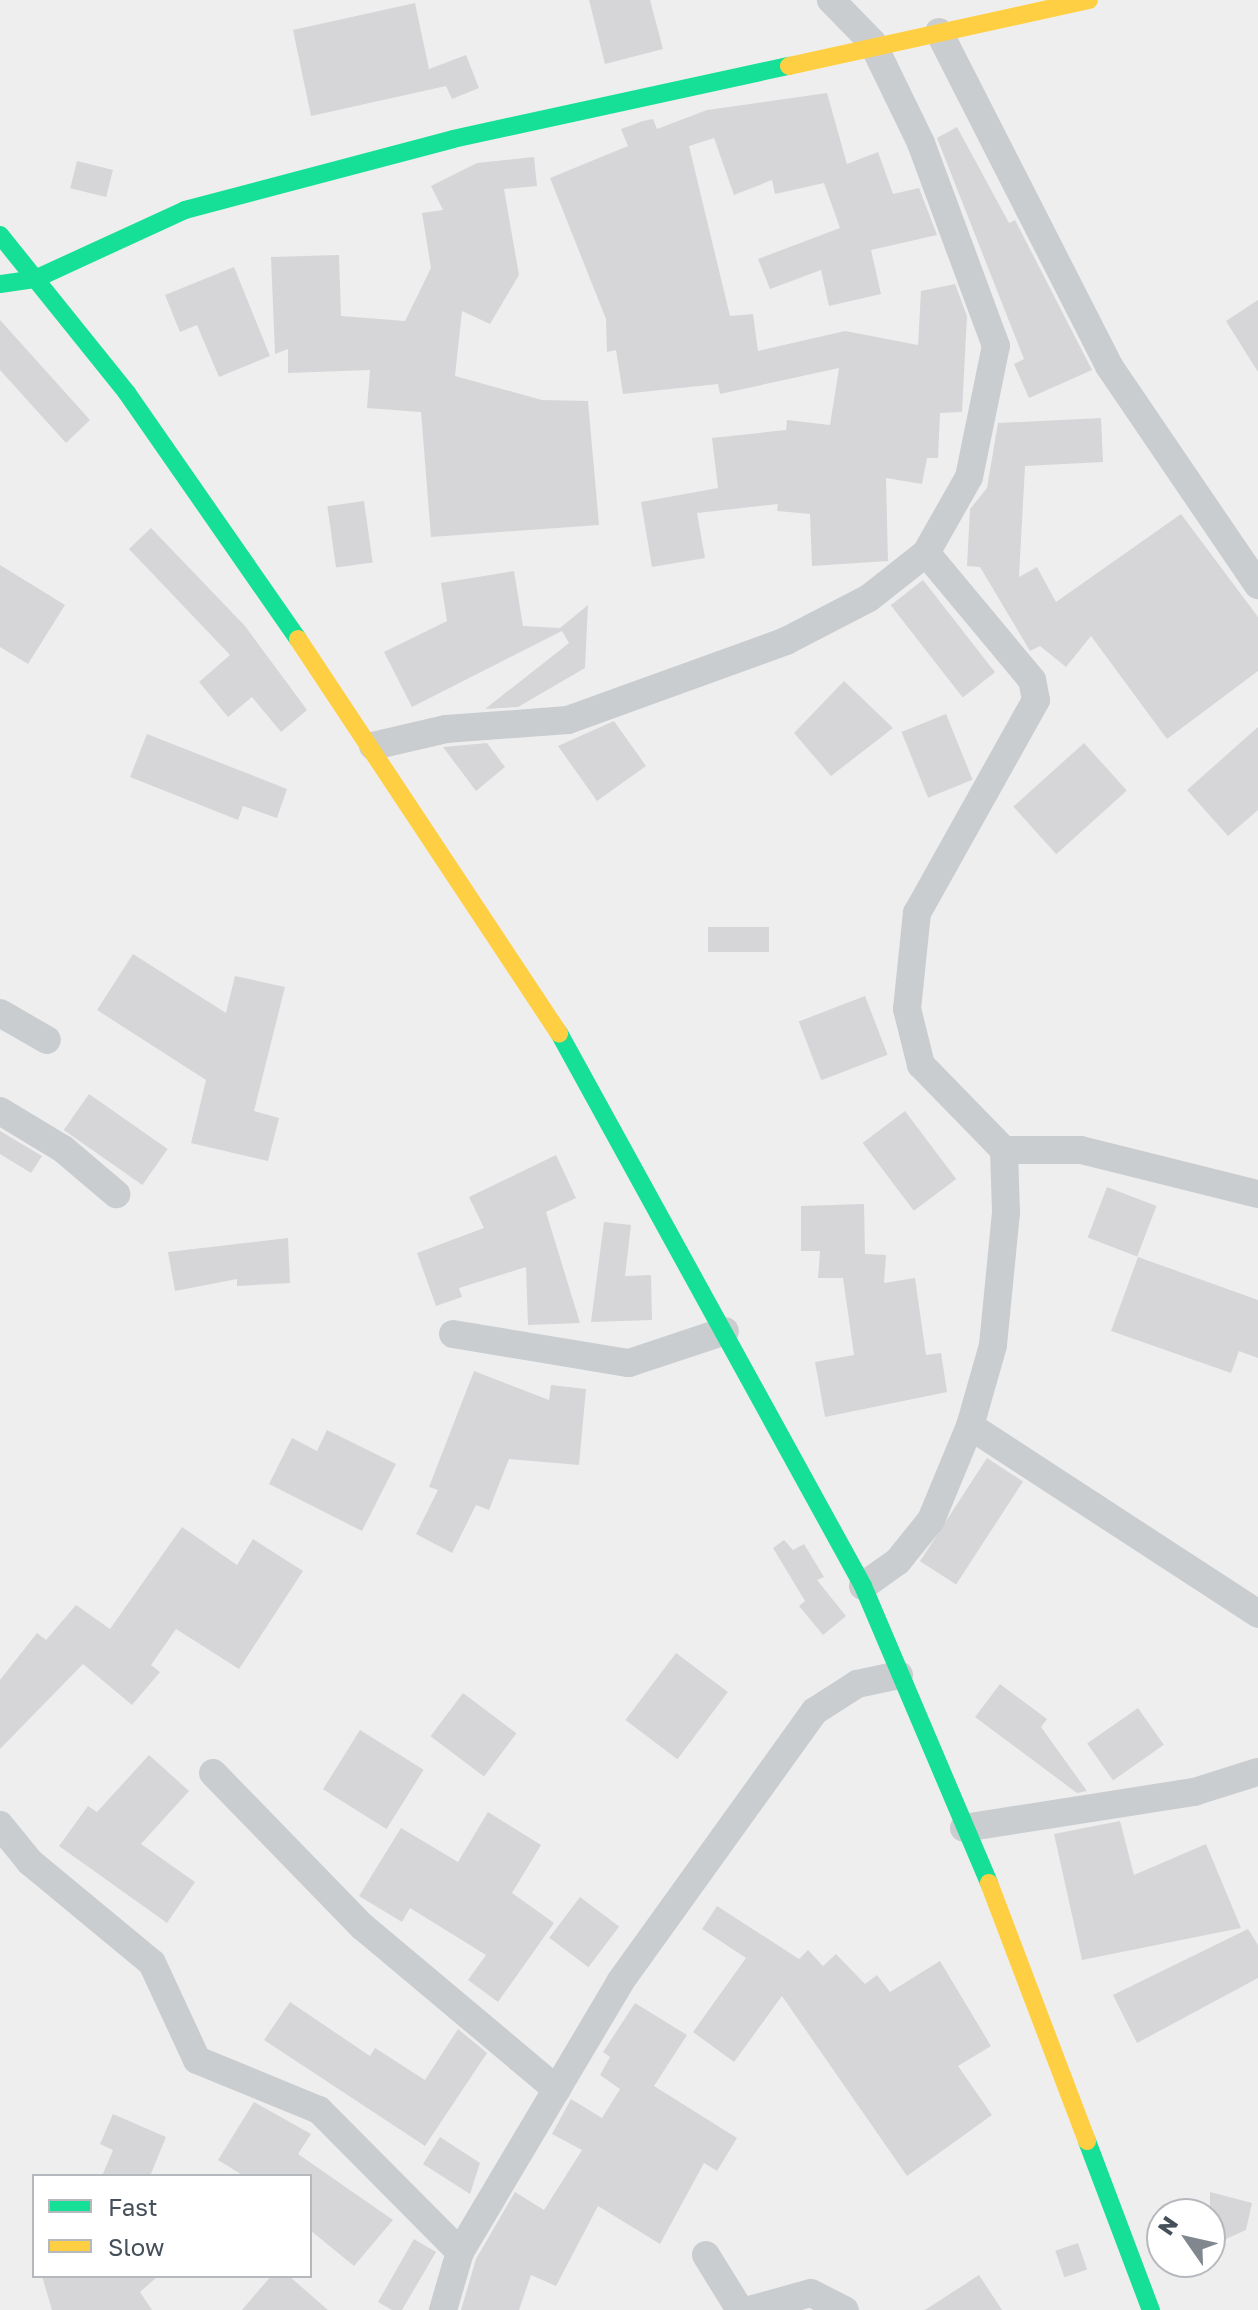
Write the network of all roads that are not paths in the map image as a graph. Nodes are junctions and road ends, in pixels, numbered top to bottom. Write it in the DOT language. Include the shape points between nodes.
graph roads {
  1 [pos="831,0"];
  2 [pos="1089,0"];
  3 [pos="939,32"];
  4 [pos="872,42"];
  5 [pos="0,235"];
  6 [pos="35,279"];
  7 [pos="0,284"];
  8 [pos="926,553"];
  9 [pos="1258,585"];
  10 [pos="373,746"];
  11 [pos="0,1013"];
  12 [pos="47,1040"];
  13 [pos="0,1111"];
  14 [pos="1004,1150"];
  15 [pos="116,1194"];
  16 [pos="1258,1194"];
  17 [pos="725,1331"];
  18 [pos="453,1334"];
  19 [pos="970,1426"];
  20 [pos="863,1586"];
  21 [pos="1258,1614"];
  22 [pos="899,1675"];
  23 [pos="1258,1772"];
  24 [pos="213,1773"];
  25 [pos="0,1825"];
  26 [pos="964,1828"];
  27 [pos="557,2090"];
  28 [pos="460,2252"];
  29 [pos="706,2255"];
  30 [pos="443,2310"];
  31 [pos="740,2310"];
  32 [pos="749,2310"];
  33 [pos="845,2310"];
  34 [pos="1151,2310"];
  1 -- 4 [label="street"];
  2 -- 3 [label="main road"];
  3 -- 4 [label="main road"];
  3 -- 9 [label="street" via="1109,366"];
  4 -- 6 [label="main road" via="185,210"];
  4 -- 8 [label="street" via="921,143 996,346 969,477"];
  5 -- 6 [label="main road"];
  6 -- 7 [label="main road"];
  6 -- 10 [label="main road" via="127,393"];
  8 -- 10 [label="street" via="869,598 786,641 568,720 446,729"];
  8 -- 14 [label="street" via="1032,680 1036,700 917,913 907,1009 921,1065"];
  10 -- 17 [label="main road" via="571,1051"];
  11 -- 12 [label="street"];
  13 -- 15 [label="street"];
  14 -- 16 [label="street" via="1081,1150"];
  14 -- 19 [label="street" via="993,1345"];
  17 -- 18 [label="street" via="629,1363"];
  17 -- 20 [label="main road"];
  19 -- 20 [label="street" via="931,1520 898,1561"];
  19 -- 21 [label="street"];
  20 -- 22 [label="main road"];
  22 -- 26 [label="main road"];
  22 -- 27 [label="street" via="857,1684 815,1711 620,1982"];
  23 -- 26 [label="street" via="1194,1792"];
  24 -- 27 [label="street" via="363,1927"];
  25 -- 28 [label="street" via="30,1862 152,1963 197,2060 319,2110"];
  26 -- 34 [label="main road"];
  27 -- 28 [label="street"];
  28 -- 30 [label="street"];
  29 -- 31 [label="street"];
  32 -- 33 [label="street" via="811,2293"];
}
